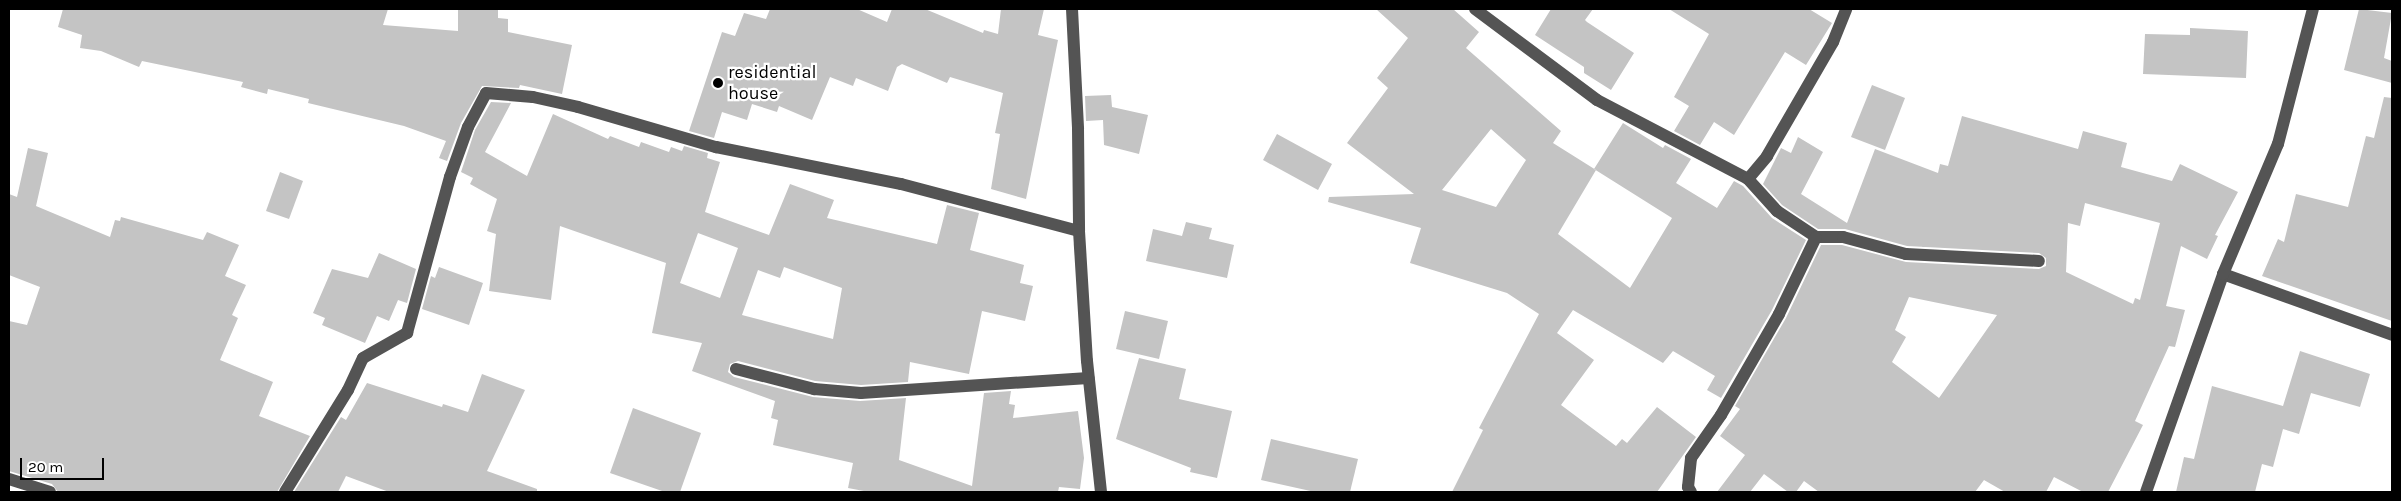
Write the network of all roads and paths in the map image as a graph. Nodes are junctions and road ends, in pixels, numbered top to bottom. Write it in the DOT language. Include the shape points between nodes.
graph roads {
  1 [pos="1072,9"];
  2 [pos="1475,9"];
  3 [pos="1846,9"];
  4 [pos="2313,9"];
  5 [pos="1748,179"];
  6 [pos="1079,231"];
  7 [pos="1816,237"];
  8 [pos="2039,261"];
  9 [pos="2223,274"];
  10 [pos="2392,335"];
  11 [pos="736,370"];
  12 [pos="1089,378"];
  13 [pos="9,479"];
  14 [pos="50,492"];
  15 [pos="285,492"];
  16 [pos="1101,492"];
  17 [pos="1691,492"];
  18 [pos="2146,492"];
  1 -- 6 [label="street"];
  2 -- 5 [label="street" via="1597,100"];
  3 -- 5 [label="street" via="1833,42 1767,156"];
  4 -- 9 [label="street" via="2278,144"];
  5 -- 7 [label="street" via="1778,210"];
  6 -- 12 [label="street"];
  6 -- 15 [label="street" via="901,184 716,148 560,103 486,93 468,127 450,177 407,333 363,358 348,390"];
  7 -- 8 [label="street" via="1843,237 1906,254"];
  7 -- 17 [label="street" via="1779,314 1722,415 1691,458 1688,487"];
  9 -- 10 [label="street"];
  9 -- 18 [label="street"];
  11 -- 12 [label="street" via="814,389 861,393"];
  12 -- 16 [label="street"];
  13 -- 14 [label="street"];
}
